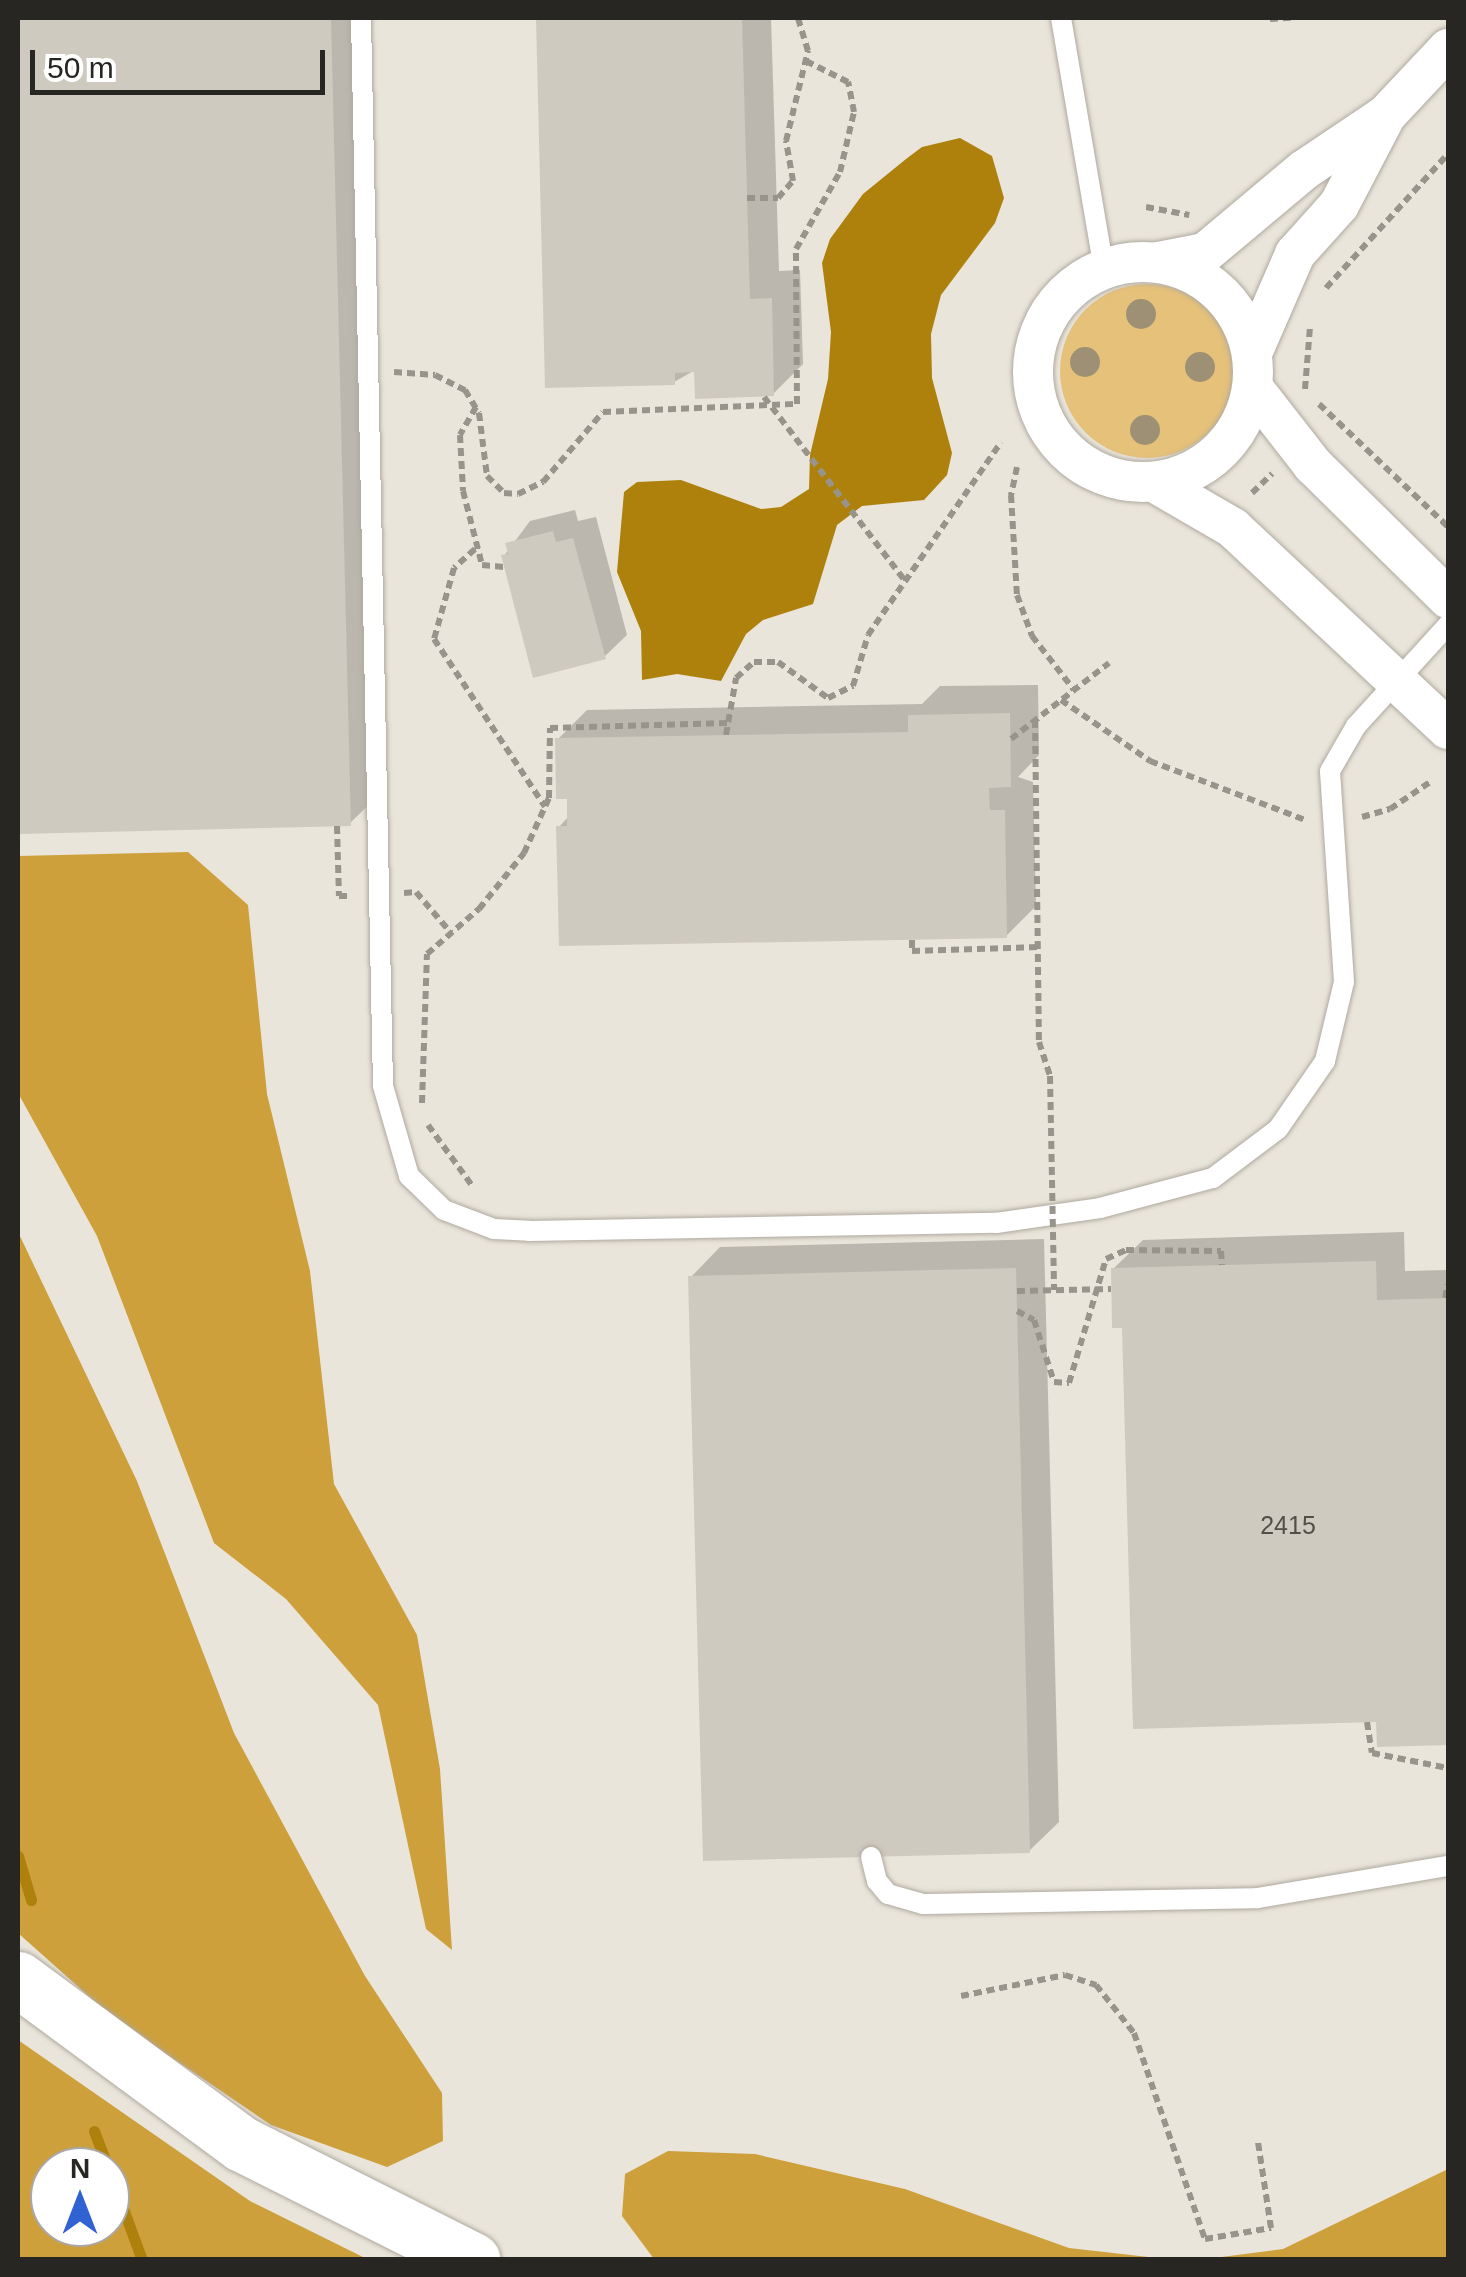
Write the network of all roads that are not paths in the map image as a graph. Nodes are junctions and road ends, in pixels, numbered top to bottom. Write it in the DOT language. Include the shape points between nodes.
graph roads {
  1 [pos="361,18"];
  2 [pos="1061,18"];
  3 [pos="1448,50"];
  4 [pos="1386,115"];
  5 [pos="1158,262"];
  6 [pos="1104,269"];
  7 [pos="1253,370"];
  8 [pos="1154,482"];
  9 [pos="1448,598"];
  10 [pos="1448,625"];
  11 [pos="1396,680"];
  12 [pos="1448,729"];
  13 [pos="871,1857"];
  14 [pos="1448,1866"];
  15 [pos="18,1979"];
  16 [pos="473,2260"];
  1 -- 11 [label="lane" via="386,1114 409,1176 429,1198 489,1228 996,1223 1100,1208 1213,1178 1278,1129 1325,1062 1344,982 1328,819 1338,751"];
  2 -- 6 [label="lane"];
  3 -- 4 [label="street"];
  4 -- 5 [label="street" via="1304,170 1205,253"];
  4 -- 7 [label="street" via="1339,206 1295,254"];
  5 -- 6 [label="street"];
  5 -- 7 [label="street" via="1192,272 1220,292 1241,320"];
  6 -- 8 [label="street" via="1063,294 1041,326 1032,364 1035,401 1052,436 1080,463 1115,479"];
  7 -- 8 [label="street" via="1242,421 1222,449 1191,472"];
  7 -- 9 [label="street" via="1290,440"];
  8 -- 11 [label="street" via="1213,516"];
  10 -- 11 [label="lane"];
  11 -- 12 [label="street"];
  13 -- 14 [label="lane" via="888,1894 923,1904 1258,1898"];
  15 -- 16 [label="highway" via="242,2144"];
}
